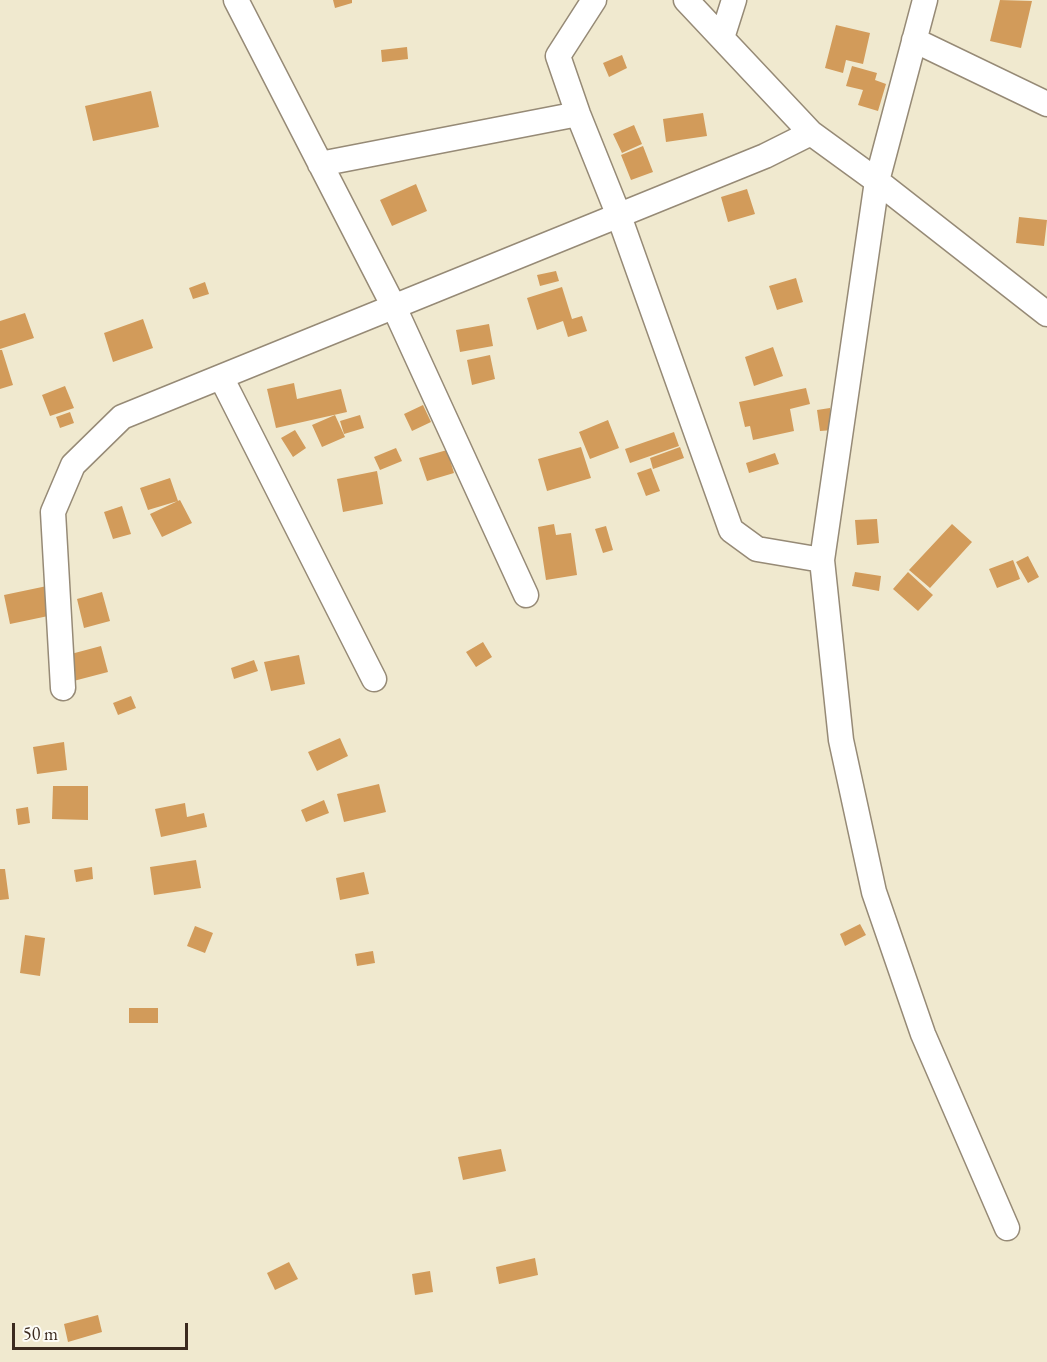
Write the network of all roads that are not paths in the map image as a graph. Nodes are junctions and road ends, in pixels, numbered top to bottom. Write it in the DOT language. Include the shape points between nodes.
graph roads {
  1 [pos="236,0"];
  2 [pos="594,0"];
  3 [pos="686,0"];
  4 [pos="734,0"];
  5 [pos="925,0"];
  6 [pos="722,38"];
  7 [pos="914,40"];
  8 [pos="1047,104"];
  9 [pos="578,114"];
  10 [pos="811,133"];
  11 [pos="320,164"];
  12 [pos="877,181"];
  13 [pos="619,216"];
  14 [pos="394,308"];
  15 [pos="1047,314"];
  16 [pos="221,377"];
  17 [pos="822,560"];
  18 [pos="526,595"];
  19 [pos="374,679"];
  20 [pos="63,688"];
  21 [pos="1007,1228"];
  1 -- 11 [label="street"];
  2 -- 9 [label="street" via="558,56"];
  3 -- 6 [label="street"];
  4 -- 6 [label="street"];
  5 -- 7 [label="street"];
  6 -- 10 [label="street"];
  7 -- 8 [label="street"];
  7 -- 12 [label="street"];
  9 -- 11 [label="street"];
  9 -- 13 [label="street"];
  10 -- 12 [label="street"];
  10 -- 13 [label="street"];
  11 -- 14 [label="street"];
  12 -- 15 [label="street"];
  12 -- 17 [label="street"];
  13 -- 14 [label="street"];
  13 -- 17 [label="street" via="731,530 757,549"];
  14 -- 16 [label="street"];
  14 -- 18 [label="street"];
  16 -- 19 [label="street"];
  16 -- 20 [label="street" via="122,417 73,465 53,512"];
  17 -- 21 [label="street" via="841,740 874,892 923,1034"];
}
